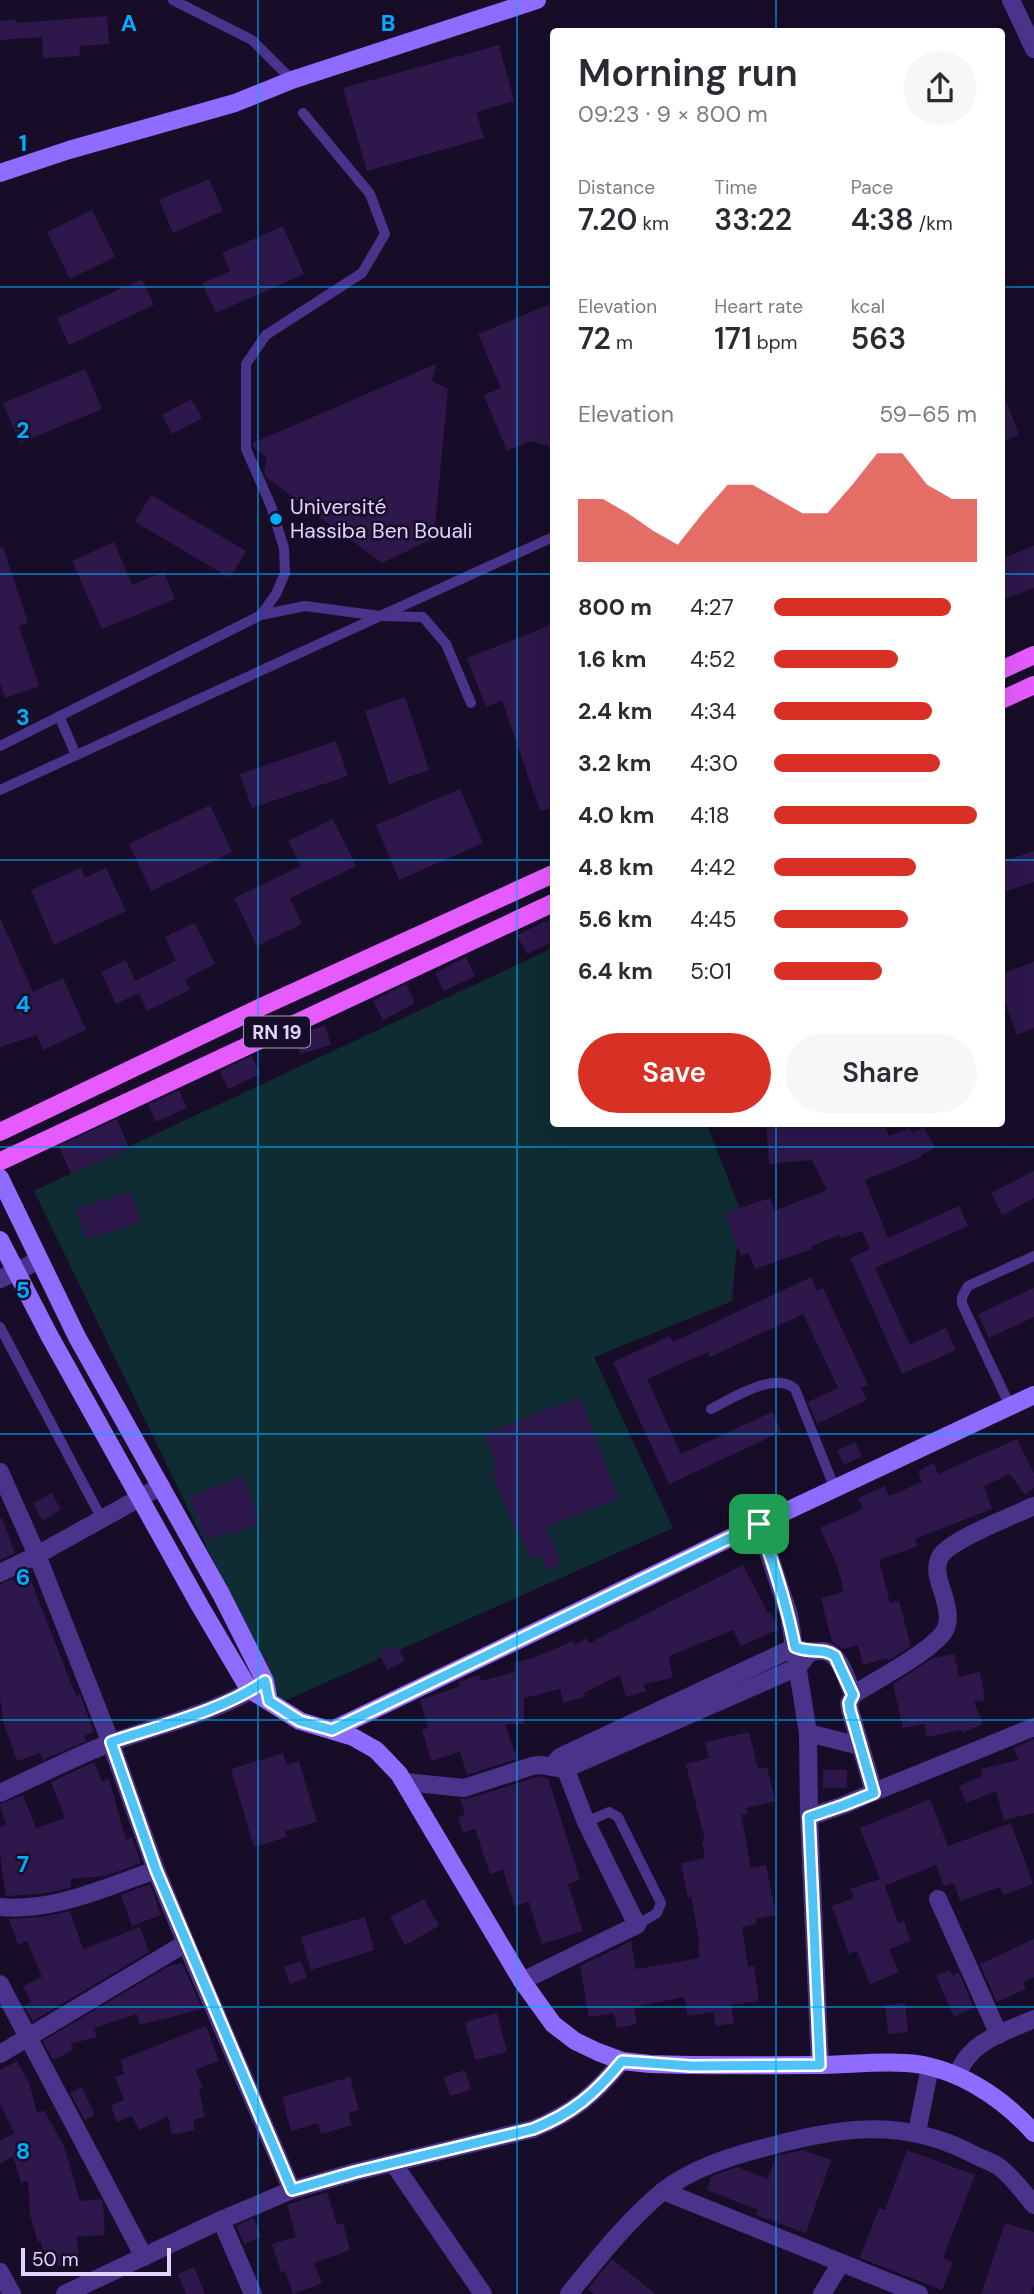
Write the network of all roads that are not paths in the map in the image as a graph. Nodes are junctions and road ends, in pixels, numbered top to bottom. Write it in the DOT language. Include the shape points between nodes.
graph roads {
  1 [pos="173,0"];
  2 [pos="537,0"];
  3 [pos="1011,0"];
  4 [pos="1034,49"];
  5 [pos="292,80"];
  6 [pos="303,113"];
  7 [pos="0,173"];
  8 [pos="550,538"];
  9 [pos="261,615"];
  10 [pos="380,616"];
  11 [pos="1034,655"];
  12 [pos="1005,668"];
  13 [pos="1034,685"];
  14 [pos="1005,698"];
  15 [pos="471,703"];
  16 [pos="59,716"];
  17 [pos="0,746"];
  18 [pos="76,755"];
  19 [pos="0,790"];
  20 [pos="550,875"];
  21 [pos="550,904"];
  22 [pos="0,1132"];
  23 [pos="0,1142"];
  24 [pos="0,1162"];
  25 [pos="0,1178"];
  26 [pos="0,1240"];
  27 [pos="1034,1256"];
  28 [pos="38,1261"];
  29 [pos="8,1275"];
  30 [pos="0,1327"];
  31 [pos="1034,1395"];
  32 [pos="1010,1406"];
  33 [pos="711,1409"];
  34 [pos="0,1472"];
  35 [pos="161,1486"];
  36 [pos="835,1489"];
  37 [pos="139,1498"];
  38 [pos="1034,1506"];
  39 [pos="102,1519"];
  40 [pos="759,1524"];
  41 [pos="37,1555"];
  42 [pos="0,1573"];
  43 [pos="801,1656"];
  44 [pos="258,1686"];
  45 [pos="853,1695"];
  46 [pos="1034,1727"];
  47 [pos="332,1730"];
  48 [pos="808,1733"];
  49 [pos="111,1742"];
  50 [pos="860,1746"];
  51 [pos="559,1764"];
  52 [pos="405,1782"];
  53 [pos="0,1793"];
  54 [pos="874,1793"];
  55 [pos="809,1817"];
  56 [pos="586,1822"];
  57 [pos="156,1870"];
  58 [pos="938,1899"];
  59 [pos="0,1907"];
  60 [pos="638,1925"];
  61 [pos="186,1943"];
  62 [pos="522,1981"];
  63 [pos="0,1984"];
  64 [pos="1034,2019"];
  65 [pos="999,2035"];
  66 [pos="29,2036"];
  67 [pos="0,2054"];
  68 [pos="622,2061"];
  69 [pos="820,2065"];
  70 [pos="930,2067"];
  71 [pos="957,2076"];
  72 [pos="917,2132"];
  73 [pos="1034,2133"];
  74 [pos="393,2162"];
  75 [pos="292,2190"];
  76 [pos="663,2191"];
  77 [pos="1034,2205"];
  78 [pos="221,2220"];
  79 [pos="144,2257"];
  80 [pos="841,2263"];
  81 [pos="0,2272"];
  82 [pos="12,2294"];
  83 [pos="65,2294"];
  84 [pos="253,2294"];
  85 [pos="483,2294"];
  86 [pos="569,2294"];
  87 [pos="822,2294"];
  88 [pos="919,2294"];
  1 -- 5 [label="lane" via="252,40"];
  2 -- 5 [label="main road"];
  3 -- 4 [label="street"];
  5 -- 7 [label="main road" via="235,103"];
  6 -- 9 [label="lane" via="370,194 385,234 362,273 266,335 246,365 246,449 284,548 285,573"];
  8 -- 10 [label="lane"];
  9 -- 10 [label="lane" via="305,606"];
  9 -- 16 [label="lane"];
  10 -- 15 [label="lane" via="423,617 446,645"];
  10 -- 18 [label="lane"];
  11 -- 12 [label="main road"];
  13 -- 14 [label="main road"];
  16 -- 17 [label="lane"];
  16 -- 18 [label="lane"];
  18 -- 19 [label="lane"];
  20 -- 22 [label="main road, RN 19"];
  21 -- 24 [label="main road, RN 19"];
  23 -- 24 [label="main road"];
  25 -- 28 [label="main road"];
  26 -- 29 [label="main road"];
  27 -- 32 [label="lane" via="968,1286 962,1297"];
  28 -- 29 [label="street"];
  28 -- 35 [label="main road"];
  29 -- 37 [label="main road"];
  30 -- 39 [label="lane"];
  31 -- 32 [label="main road"];
  32 -- 36 [label="main road"];
  33 -- 36 [label="lane" via="761,1386 789,1384"];
  34 -- 41 [label="street"];
  35 -- 37 [label="street"];
  35 -- 44 [label="main road" via="221,1594"];
  36 -- 40 [label="main road"];
  37 -- 39 [label="street"];
  37 -- 44 [label="main road" via="200,1606"];
  38 -- 45 [label="street" via="945,1550 937,1566 947,1606 946,1629 899,1668"];
  39 -- 41 [label="street"];
  40 -- 43 [label="street"];
  40 -- 47 [label="main road"];
  41 -- 42 [label="street"];
  41 -- 49 [label="street"];
  43 -- 45 [label="street" via="821,1651 835,1656"];
  43 -- 48 [label="street"];
  43 -- 51 [label="street"];
  44 -- 47 [label="main road" via="269,1701 300,1721"];
  44 -- 49 [label="street" via="224,1703"];
  45 -- 50 [label="street" via="849,1703"];
  46 -- 54 [label="street"];
  47 -- 52 [label="main road" via="376,1750"];
  48 -- 50 [label="street"];
  48 -- 55 [label="street"];
  49 -- 53 [label="street"];
  49 -- 57 [label="street"];
  50 -- 54 [label="street"];
  51 -- 52 [label="street" via="533,1766 464,1788"];
  51 -- 56 [label="street"];
  52 -- 62 [label="main road"];
  54 -- 55 [label="street"];
  55 -- 69 [label="street"];
  56 -- 60 [label="street"];
  56 -- 60 [label="lane" via="609,1812 618,1817 661,1903 657,1913"];
  57 -- 59 [label="street" via="50,1906"];
  57 -- 61 [label="street"];
  58 -- 65 [label="street"];
  60 -- 62 [label="street"];
  61 -- 66 [label="street"];
  61 -- 75 [label="street"];
  62 -- 68 [label="main road" via="552,2024 575,2041"];
  63 -- 66 [label="street"];
  64 -- 65 [label="street"];
  65 -- 71 [label="street" via="971,2050"];
  66 -- 67 [label="street"];
  66 -- 79 [label="street"];
  68 -- 69 [label="main road" via="691,2066"];
  68 -- 74 [label="street" via="597,2091 558,2120"];
  69 -- 70 [label="main road" via="908,2063"];
  70 -- 71 [label="main road"];
  70 -- 72 [label="street"];
  71 -- 73 [label="main road" via="1006,2106"];
  72 -- 76 [label="street" via="847,2129 792,2140 696,2171"];
  72 -- 77 [label="street" via="998,2167"];
  74 -- 75 [label="street"];
  74 -- 85 [label="street"];
  75 -- 78 [label="street"];
  76 -- 80 [label="street"];
  76 -- 86 [label="street"];
  78 -- 79 [label="street"];
  78 -- 84 [label="street"];
  79 -- 83 [label="street"];
  80 -- 87 [label="street"];
  80 -- 88 [label="street"];
  81 -- 82 [label="street"];
}
